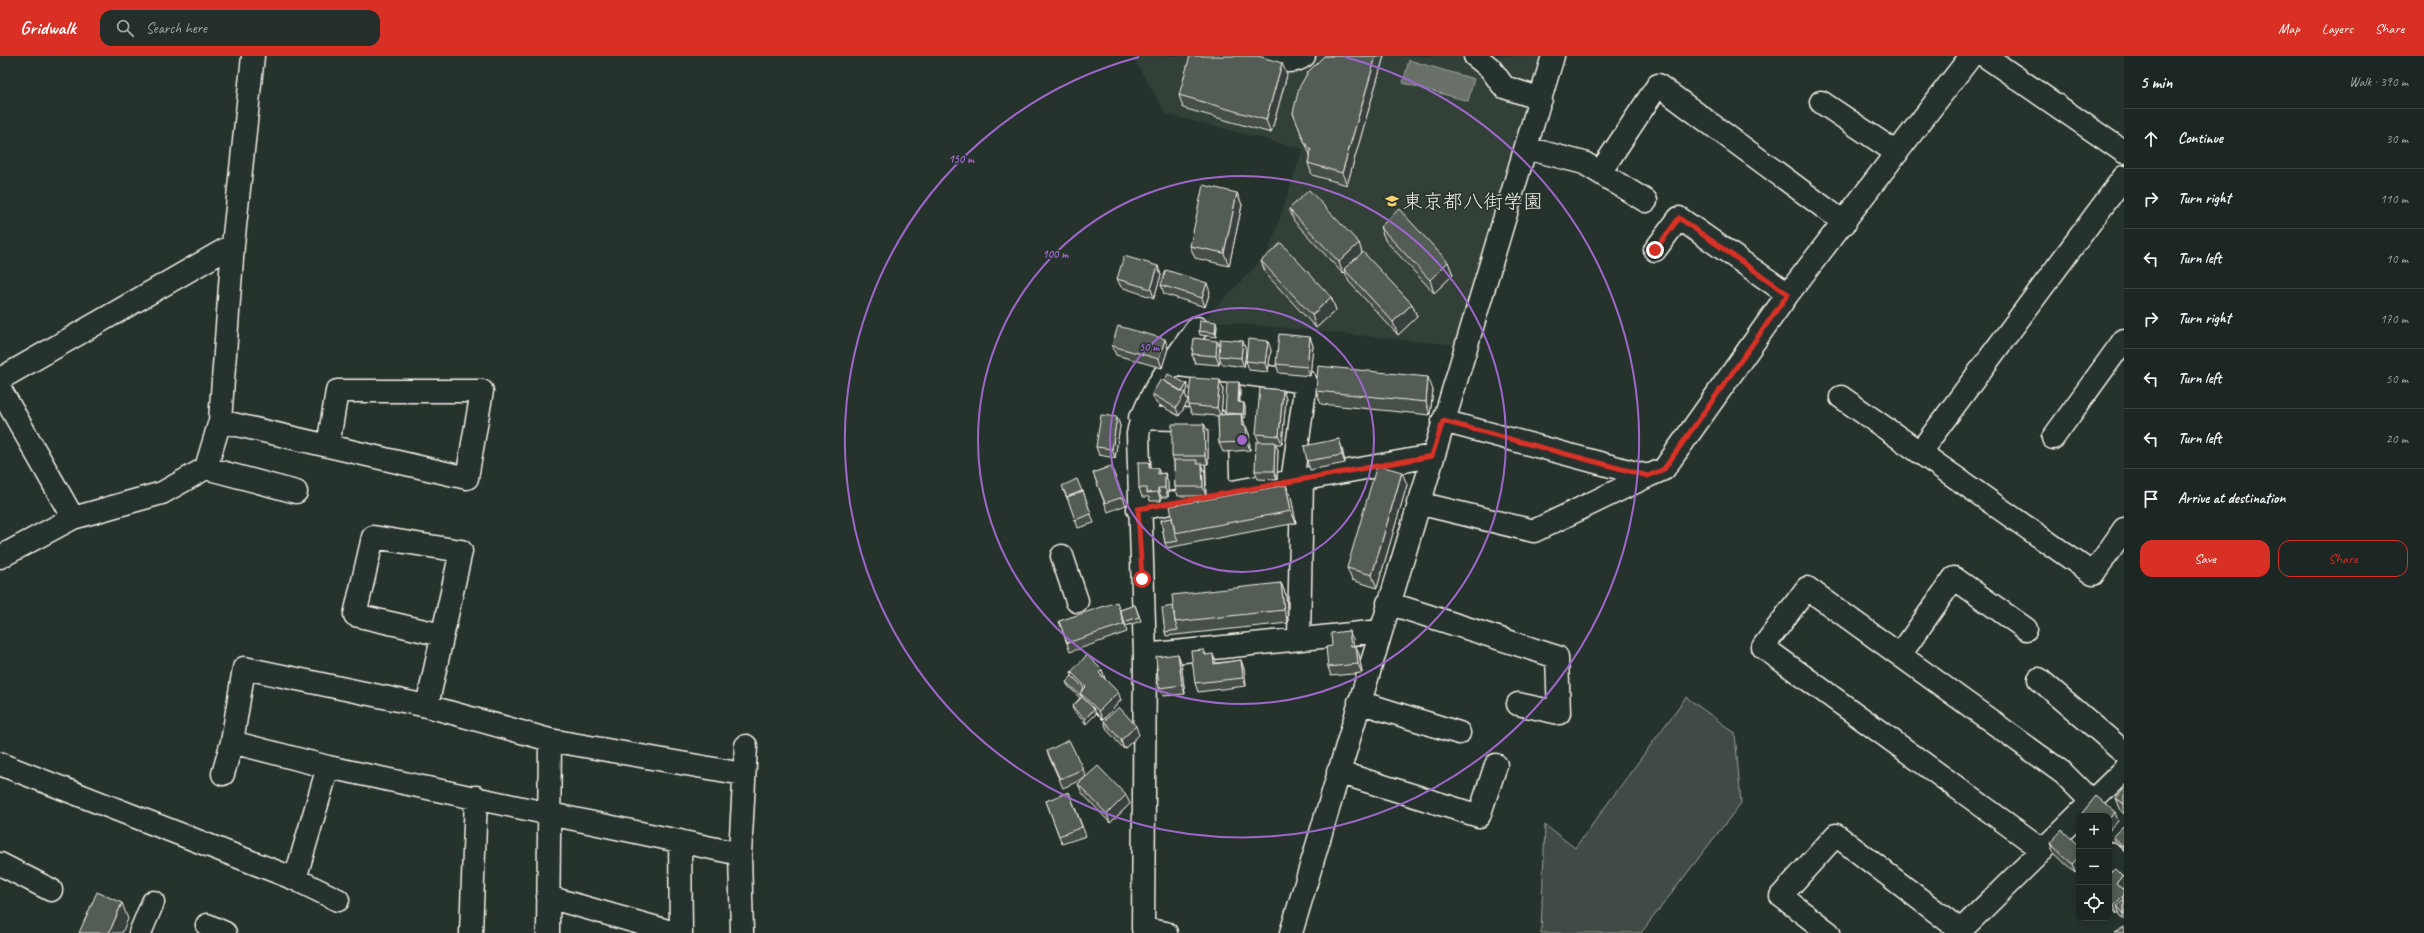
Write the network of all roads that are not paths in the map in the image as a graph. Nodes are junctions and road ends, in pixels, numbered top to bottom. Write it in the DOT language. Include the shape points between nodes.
graph roads {
  1 [pos="253,56"];
  2 [pos="1267,56"];
  3 [pos="1304,56"];
  4 [pos="1475,56"];
  5 [pos="1553,56"];
  6 [pos="1971,56"];
  7 [pos="1985,56"];
  8 [pos="1541,99"];
  9 [pos="1821,102"];
  10 [pos="1526,148"];
  11 [pos="2124,152"];
  12 [pos="1897,153"];
  13 [pos="1601,171"];
  14 [pos="2124,177"];
  15 [pos="1646,201"];
  16 [pos="1844,223"];
  17 [pos="233,245"];
  18 [pos="1655,250"];
  19 [pos="1788,294"];
  20 [pos="1197,328"];
  21 [pos="2124,340"];
  22 [pos="1172,364"];
  23 [pos="0,379"];
  24 [pos="0,389"];
  25 [pos="1841,397"];
  26 [pos="1140,418"];
  27 [pos="220,421"];
  28 [pos="1443,421"];
  29 [pos="2053,438"];
  30 [pos="328,446"];
  31 [pos="1920,452"];
  32 [pos="1432,456"];
  33 [pos="206,468"];
  34 [pos="1648,476"];
  35 [pos="1297,481"];
  36 [pos="296,492"];
  37 [pos="1218,495"];
  38 [pos="1418,503"];
  39 [pos="1138,509"];
  40 [pos="73,518"];
  41 [pos="2124,530"];
  42 [pos="1062,556"];
  43 [pos="0,557"];
  44 [pos="1077,601"];
  45 [pos="1388,602"];
  46 [pos="2026,629"];
  47 [pos="1380,631"];
  48 [pos="442,635"];
  49 [pos="1299,639"];
  50 [pos="1145,655"];
  51 [pos="1900,655"];
  52 [pos="2039,679"];
  53 [pos="1359,702"];
  54 [pos="1518,704"];
  55 [pos="427,706"];
  56 [pos="1459,733"];
  57 [pos="550,740"];
  58 [pos="232,742"];
  59 [pos="746,746"];
  60 [pos="2124,752"];
  61 [pos="0,764"];
  62 [pos="1496,765"];
  63 [pos="328,767"];
  64 [pos="2124,770"];
  65 [pos="1338,772"];
  66 [pos="223,774"];
  67 [pos="743,774"];
  68 [pos="476,797"];
  69 [pos="2092,802"];
  70 [pos="548,813"];
  71 [pos="2083,813"];
  72 [pos="2076,822"];
  73 [pos="680,841"];
  74 [pos="2043,850"];
  75 [pos="740,854"];
  76 [pos="2112,855"];
  77 [pos="0,864"];
  78 [pos="2124,867"];
  79 [pos="295,879"];
  80 [pos="51,890"];
  81 [pos="548,897"];
  82 [pos="338,900"];
  83 [pos="153,902"];
  84 [pos="1959,932"];
  85 [pos="140,933"];
  86 [pos="471,933"];
  87 [pos="548,933"];
  88 [pos="675,933"];
  89 [pos="681,933"];
  90 [pos="742,933"];
  91 [pos="1166,933"];
  92 [pos="1291,933"];
  93 [pos="1829,933"];
  1 -- 17 [label="street"];
  2 -- 3 [label="street" via="1283,61 1297,61"];
  4 -- 8 [label="street" via="1490,68 1504,87"];
  5 -- 8 [label="street"];
  6 -- 12 [label="street"];
  7 -- 11 [label="street"];
  8 -- 10 [label="street"];
  9 -- 12 [label="street"];
  10 -- 13 [label="street" via="1584,163"];
  10 -- 28 [label="street"];
  12 -- 16 [label="street"];
  13 -- 15 [label="street"];
  13 -- 16 [label="street" via="1658,85"];
  14 -- 31 [label="street"];
  16 -- 19 [label="street"];
  17 -- 23 [label="street"];
  17 -- 27 [label="street"];
  18 -- 19 [label="street" via="1679,218"];
  19 -- 34 [label="street" via="1664,469"];
  20 -- 22 [label="street"];
  21 -- 29 [label="street"];
  22 -- 26 [label="street"];
  22 -- 35 [label="street" via="1306,382"];
  24 -- 40 [label="street"];
  25 -- 31 [label="street"];
  26 -- 37 [label="street" via="1216,420"];
  26 -- 39 [label="street"];
  27 -- 30 [label="street"];
  27 -- 33 [label="street"];
  28 -- 32 [label="street"];
  28 -- 34 [label="street"];
  30 -- 30 [label="street" via="467,478 482,391 336,391"];
  31 -- 41 [label="street" via="2093,574"];
  32 -- 35 [label="street"];
  32 -- 38 [label="street"];
  33 -- 36 [label="street"];
  33 -- 40 [label="street" via="162,493"];
  34 -- 38 [label="street" via="1534,531"];
  35 -- 37 [label="street"];
  35 -- 49 [label="street"];
  37 -- 39 [label="street"];
  38 -- 45 [label="street"];
  39 -- 50 [label="street"];
  40 -- 43 [label="street"];
  42 -- 44 [label="street"];
  45 -- 47 [label="street"];
  45 -- 54 [label="street" via="1557,657 1559,713"];
  46 -- 51 [label="street" via="1954,578"];
  47 -- 49 [label="street"];
  47 -- 53 [label="street"];
  48 -- 48 [label="street" via="461,551 373,537 355,615"];
  48 -- 55 [label="street"];
  49 -- 50 [label="street"];
  50 -- 91 [label="street" via="1143,929"];
  51 -- 69 [label="street" via="2063,773"];
  51 -- 74 [label="street" via="1807,588 1763,648"];
  52 -- 60 [label="street"];
  53 -- 56 [label="street"];
  53 -- 65 [label="street"];
  55 -- 57 [label="street"];
  55 -- 58 [label="street" via="244,668"];
  57 -- 67 [label="street"];
  57 -- 70 [label="street"];
  58 -- 63 [label="street"];
  58 -- 66 [label="street"];
  59 -- 67 [label="street"];
  61 -- 79 [label="street"];
  62 -- 65 [label="street" via="1479,816"];
  63 -- 68 [label="street"];
  63 -- 79 [label="street"];
  64 -- 69 [label="street"];
  65 -- 92 [label="street"];
  67 -- 75 [label="street"];
  68 -- 70 [label="street"];
  68 -- 86 [label="street"];
  69 -- 71 [label="street"];
  70 -- 73 [label="street"];
  70 -- 81 [label="street"];
  72 -- 74 [label="street"];
  73 -- 75 [label="street"];
  73 -- 89 [label="street"];
  74 -- 84 [label="street"];
  75 -- 90 [label="street"];
  76 -- 78 [label="street"];
  77 -- 80 [label="street"];
  79 -- 82 [label="street"];
  81 -- 87 [label="street"];
  81 -- 88 [label="street"];
  83 -- 85 [label="street"];
  84 -- 93 [label="street" via="1836,835 1781,896"];
}
